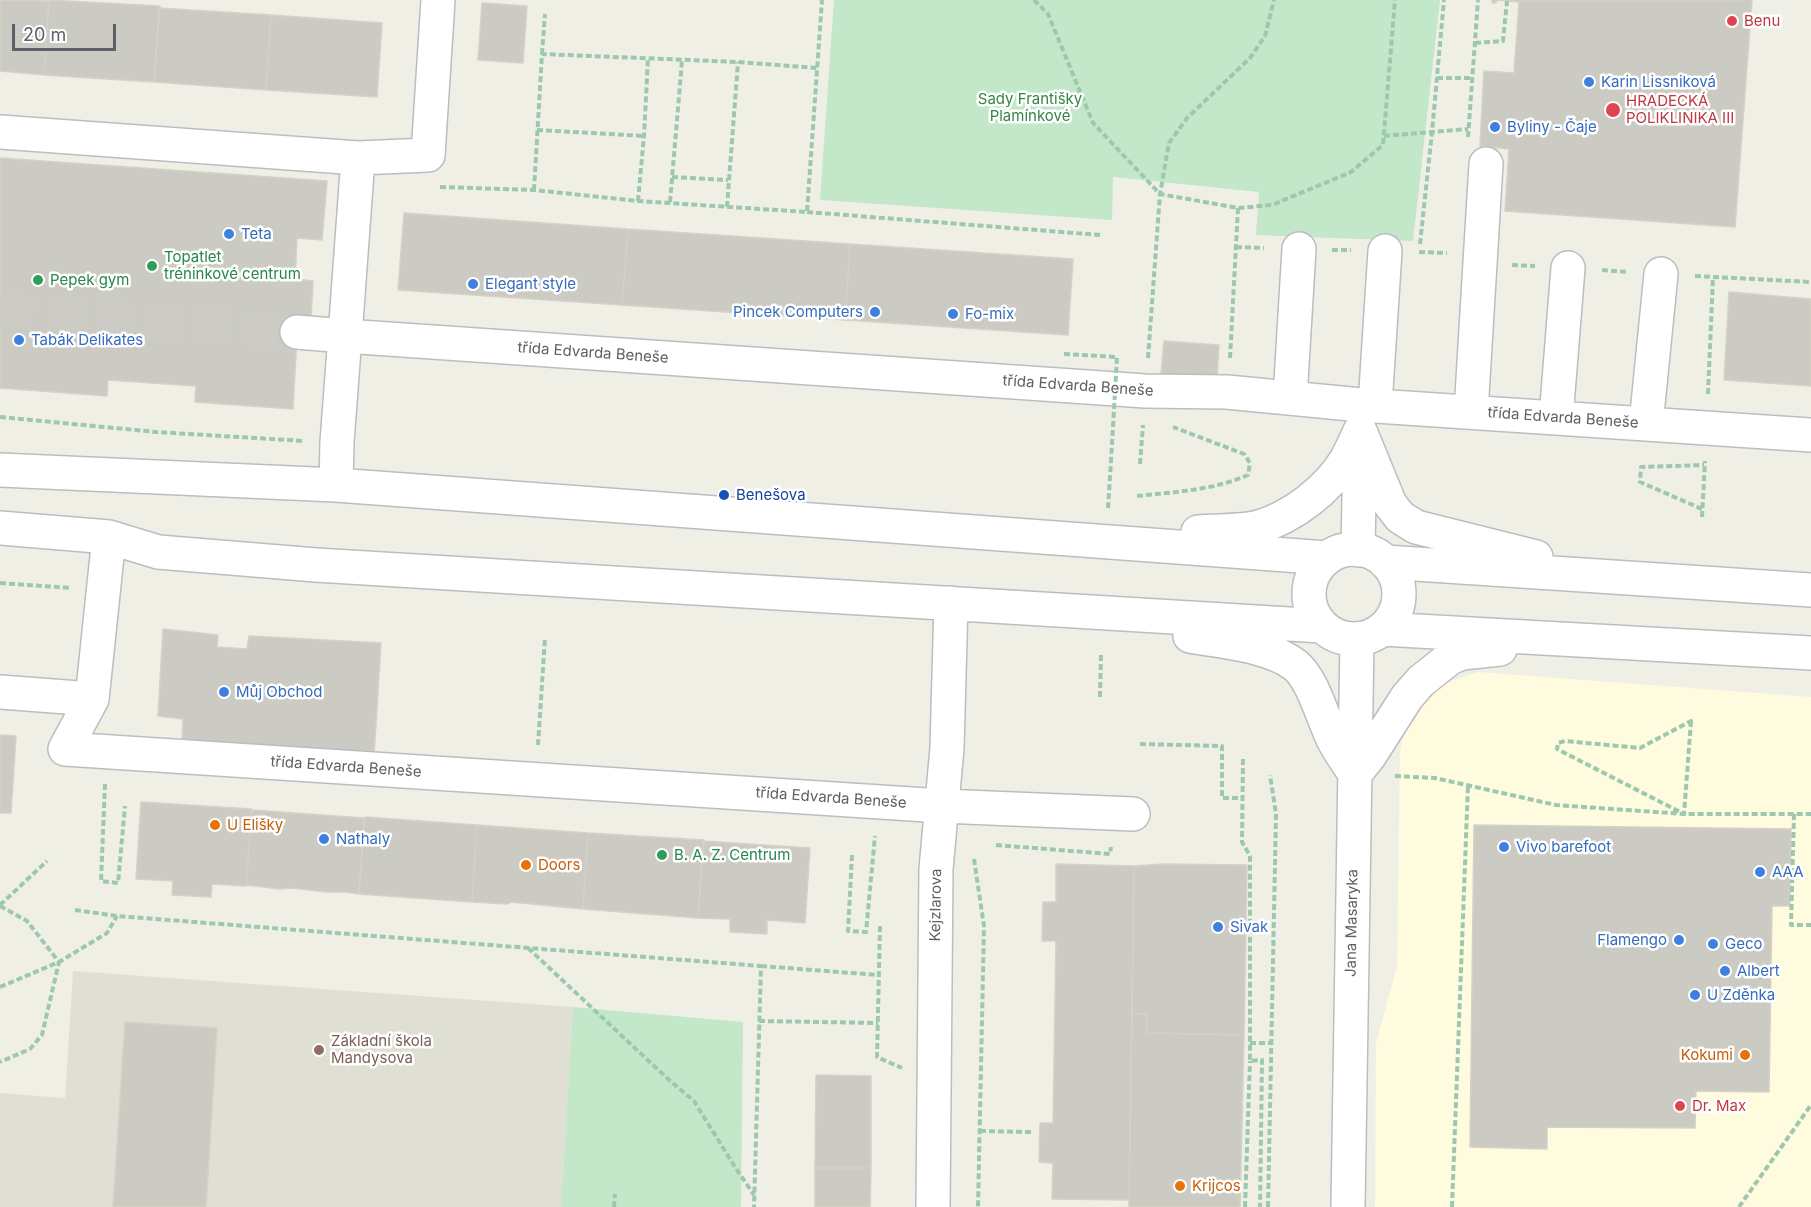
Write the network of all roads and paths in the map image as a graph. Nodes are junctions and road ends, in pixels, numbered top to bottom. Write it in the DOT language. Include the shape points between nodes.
graph roads {
  1 [pos="438,0"];
  2 [pos="822,0"];
  3 [pos="1034,0"];
  4 [pos="1275,0"];
  5 [pos="1395,0"];
  6 [pos="1444,0"];
  7 [pos="1478,0"];
  8 [pos="1507,1"];
  9 [pos="545,14"];
  10 [pos="1475,43"];
  11 [pos="542,54"];
  12 [pos="648,58"];
  13 [pos="682,61"];
  14 [pos="738,62"];
  15 [pos="817,68"];
  16 [pos="1437,78"];
  17 [pos="1472,78"];
  18 [pos="537,130"];
  19 [pos="0,132"];
  20 [pos="1432,132"];
  21 [pos="645,136"];
  22 [pos="1384,136"];
  23 [pos="358,158"];
  24 [pos="1486,164"];
  25 [pos="672,177"];
  26 [pos="728,180"];
  27 [pos="438,187"];
  28 [pos="534,190"];
  29 [pos="1160,194"];
  30 [pos="638,201"];
  31 [pos="670,202"];
  32 [pos="727,207"];
  33 [pos="1238,208"];
  34 [pos="807,213"];
  35 [pos="1100,235"];
  36 [pos="1299,249"];
  37 [pos="1385,251"];
  38 [pos="1419,252"];
  39 [pos="1568,268"];
  40 [pos="1660,274"];
  41 [pos="1811,282"];
  42 [pos="297,332"];
  43 [pos="345,336"];
  44 [pos="1064,354"];
  45 [pos="1148,359"];
  46 [pos="1156,391"];
  47 [pos="1227,392"];
  48 [pos="1290,398"];
  49 [pos="1472,412"];
  50 [pos="1366,414"];
  51 [pos="0,417"];
  52 [pos="1556,418"];
  53 [pos="1646,424"];
  54 [pos="1707,428"];
  55 [pos="1811,435"];
  56 [pos="337,442"];
  57 [pos="1705,464"];
  58 [pos="0,470"];
  59 [pos="1704,477"];
  60 [pos="336,485"];
  61 [pos="1137,496"];
  62 [pos="1702,509"];
  63 [pos="1702,517"];
  64 [pos="0,528"];
  65 [pos="109,537"];
  66 [pos="1106,542"];
  67 [pos="1372,556"];
  68 [pos="1327,558"];
  69 [pos="1581,575"];
  70 [pos="1811,590"];
  71 [pos="951,603"];
  72 [pos="1103,613"];
  73 [pos="1322,626"];
  74 [pos="1369,634"];
  75 [pos="545,638"];
  76 [pos="1577,640"];
  77 [pos="1811,653"];
  78 [pos="1101,655"];
  79 [pos="0,693"];
  80 [pos="1100,697"];
  81 [pos="92,699"];
  82 [pos="1140,744"];
  83 [pos="538,745"];
  84 [pos="1243,759"];
  85 [pos="1355,774"];
  86 [pos="1270,775"];
  87 [pos="106,781"];
  88 [pos="1468,785"];
  89 [pos="1242,798"];
  90 [pos="125,806"];
  91 [pos="942,806"];
  92 [pos="1134,814"];
  93 [pos="1684,814"];
  94 [pos="1794,814"];
  95 [pos="1811,814"];
  96 [pos="875,836"];
  97 [pos="852,855"];
  98 [pos="974,859"];
  99 [pos="47,861"];
  100 [pos="0,905"];
  101 [pos="75,910"];
  102 [pos="117,916"];
  103 [pos="1811,925"];
  104 [pos="880,926"];
  105 [pos="528,948"];
  106 [pos="59,962"];
  107 [pos="761,966"];
  108 [pos="878,975"];
  109 [pos="0,987"];
  110 [pos="759,1021"];
  111 [pos="878,1023"];
  112 [pos="1250,1043"];
  113 [pos="1271,1043"];
  114 [pos="1250,1061"];
  115 [pos="0,1062"];
  116 [pos="904,1068"];
  117 [pos="1811,1105"];
  118 [pos="980,1131"];
  119 [pos="1031,1132"];
  120 [pos="615,1194"];
  121 [pos="754,1195"];
  122 [pos="614,1207"];
  123 [pos="754,1207"];
  124 [pos="933,1207"];
  125 [pos="978,1207"];
  126 [pos="1245,1207"];
  127 [pos="1260,1207"];
  128 [pos="1268,1207"];
  129 [pos="1348,1207"];
  130 [pos="1452,1207"];
  131 [pos="1739,1207"];
  1 -- 23 [label="street" via="428,155"];
  2 -- 15 [label="path"];
  3 -- 29 [label="path" via="1048,14 1093,123"];
  4 -- 29 [label="path" via="1265,36 1250,58 1186,118 1169,143"];
  5 -- 22 [label="path"];
  6 -- 16 [label="path"];
  7 -- 10 [label="path"];
  8 -- 10 [label="path" via="1503,41"];
  9 -- 11 [label="path"];
  10 -- 17 [label="path"];
  11 -- 12 [label="path"];
  11 -- 18 [label="path"];
  12 -- 13 [label="path"];
  12 -- 21 [label="path"];
  13 -- 14 [label="path"];
  13 -- 25 [label="path"];
  14 -- 15 [label="path"];
  14 -- 26 [label="path"];
  15 -- 34 [label="path"];
  16 -- 17 [label="path"];
  16 -- 20 [label="path"];
  17 -- 20 [label="path" via="1468,129"];
  18 -- 21 [label="path"];
  18 -- 28 [label="path"];
  19 -- 23 [label="street"];
  20 -- 22 [label="path"];
  20 -- 38 [label="path"];
  21 -- 30 [label="path"];
  22 -- 33 [label="path" via="1383,145 1351,171 1272,205"];
  23 -- 43 [label="street"];
  24 -- 49 [label="street"];
  25 -- 26 [label="path"];
  25 -- 31 [label="path"];
  26 -- 32 [label="path"];
  27 -- 28 [label="path"];
  28 -- 30 [label="path"];
  29 -- 33 [label="path"];
  29 -- 45 [label="path"];
  30 -- 31 [label="path"];
  31 -- 32 [label="path"];
  32 -- 34 [label="path"];
  33 -- 47 [label="path"];
  34 -- 35 [label="path"];
  36 -- 48 [label="street"];
  37 -- 50 [label="street"];
  39 -- 52 [label="street"];
  40 -- 53 [label="street"];
  41 -- 54 [label="path" via="1715,277"];
  42 -- 43 [label="street, třída Edvarda Beneše"];
  43 -- 46 [label="street, třída Edvarda Beneše"];
  43 -- 56 [label="street"];
  44 -- 66 [label="path, bridge" via="1117,357"];
  46 -- 47 [label="street, třída Edvarda Beneše"];
  46 -- 61 [label="path" via="1154,420 1244,454 1250,463 1248,475 1187,491"];
  47 -- 48 [label="street, třída Edvarda Beneše"];
  48 -- 50 [label="street, třída Edvarda Beneše"];
  49 -- 50 [label="street, třída Edvarda Beneše"];
  49 -- 52 [label="street, třída Edvarda Beneše"];
  50 -- 66 [label="street" via="1345,461 1328,482 1281,518 1256,528"];
  50 -- 67 [label="street"];
  50 -- 69 [label="street" via="1390,504 1400,517 1416,527 1562,563"];
  51 -- 56 [label="path" via="156,432"];
  52 -- 53 [label="street, třída Edvarda Beneše"];
  53 -- 54 [label="street, třída Edvarda Beneše"];
  54 -- 55 [label="street, třída Edvarda Beneše"];
  56 -- 60 [label="street"];
  57 -- 62 [label="path" via="1641,467 1640,482"];
  58 -- 60 [label="street"];
  59 -- 62 [label="path"];
  60 -- 66 [label="street"];
  62 -- 63 [label="path"];
  64 -- 65 [label="street"];
  65 -- 71 [label="street" via="158,552 316,565"];
  65 -- 81 [label="street, třída Edvarda Beneše"];
  66 -- 68 [label="street"];
  67 -- 68 [label="street" via="1340,551"];
  67 -- 69 [label="street"];
  67 -- 74 [label="street" via="1391,568 1399,595 1389,622"];
  68 -- 73 [label="street" via="1317,568 1308,594"];
  69 -- 70 [label="street"];
  71 -- 72 [label="street"];
  71 -- 91 [label="street, Kejzlarova"];
  72 -- 73 [label="street"];
  72 -- 85 [label="street" via="1185,636 1249,646 1296,666"];
  73 -- 74 [label="street" via="1337,636"];
  74 -- 76 [label="street"];
  74 -- 85 [label="street, Jana Masaryka"];
  75 -- 83 [label="path"];
  76 -- 77 [label="street"];
  76 -- 85 [label="street" via="1462,653 1450,658 1407,697"];
  78 -- 80 [label="path"];
  79 -- 81 [label="street"];
  81 -- 91 [label="street, třída Edvarda Beneše" via="65,749"];
  82 -- 89 [label="path" via="1222,746 1222,798"];
  84 -- 89 [label="path"];
  85 -- 88 [label="path" via="1435,778"];
  85 -- 129 [label="street, Jana Masaryka"];
  86 -- 113 [label="path" via="1276,814"];
  87 -- 90 [label="path" via="101,881 118,883"];
  88 -- 93 [label="path" via="1556,805"];
  88 -- 130 [label="path"];
  89 -- 112 [label="path" via="1242,842 1250,856"];
  91 -- 92 [label="street, třída Edvarda Beneše"];
  91 -- 124 [label="street, Kejzlarova" via="936,869"];
  93 -- 93 [label="path" via="1565,754 1557,749 1558,743 1641,748 1691,721"];
  93 -- 94 [label="path"];
  94 -- 95 [label="path"];
  94 -- 103 [label="path" via="1791,925"];
  96 -- 97 [label="path" via="866,932 848,931"];
  98 -- 118 [label="path" via="984,926"];
  99 -- 100 [label="path"];
  100 -- 106 [label="path" via="27,921"];
  101 -- 102 [label="path"];
  102 -- 105 [label="path"];
  102 -- 106 [label="path" via="107,933"];
  104 -- 108 [label="path"];
  105 -- 107 [label="path"];
  105 -- 121 [label="path" via="694,1101"];
  106 -- 109 [label="path"];
  106 -- 115 [label="path" via="42,1035 30,1049"];
  107 -- 108 [label="path"];
  107 -- 110 [label="path"];
  108 -- 111 [label="path"];
  110 -- 111 [label="path"];
  110 -- 121 [label="path"];
  111 -- 116 [label="path" via="878,1057"];
  112 -- 113 [label="path"];
  112 -- 114 [label="path"];
  113 -- 128 [label="path"];
  114 -- 126 [label="path"];
  114 -- 127 [label="path" via="1262,1060"];
  117 -- 131 [label="path"];
  118 -- 119 [label="path"];
  118 -- 125 [label="path"];
  120 -- 122 [label="path"];
  121 -- 123 [label="path"];
}
